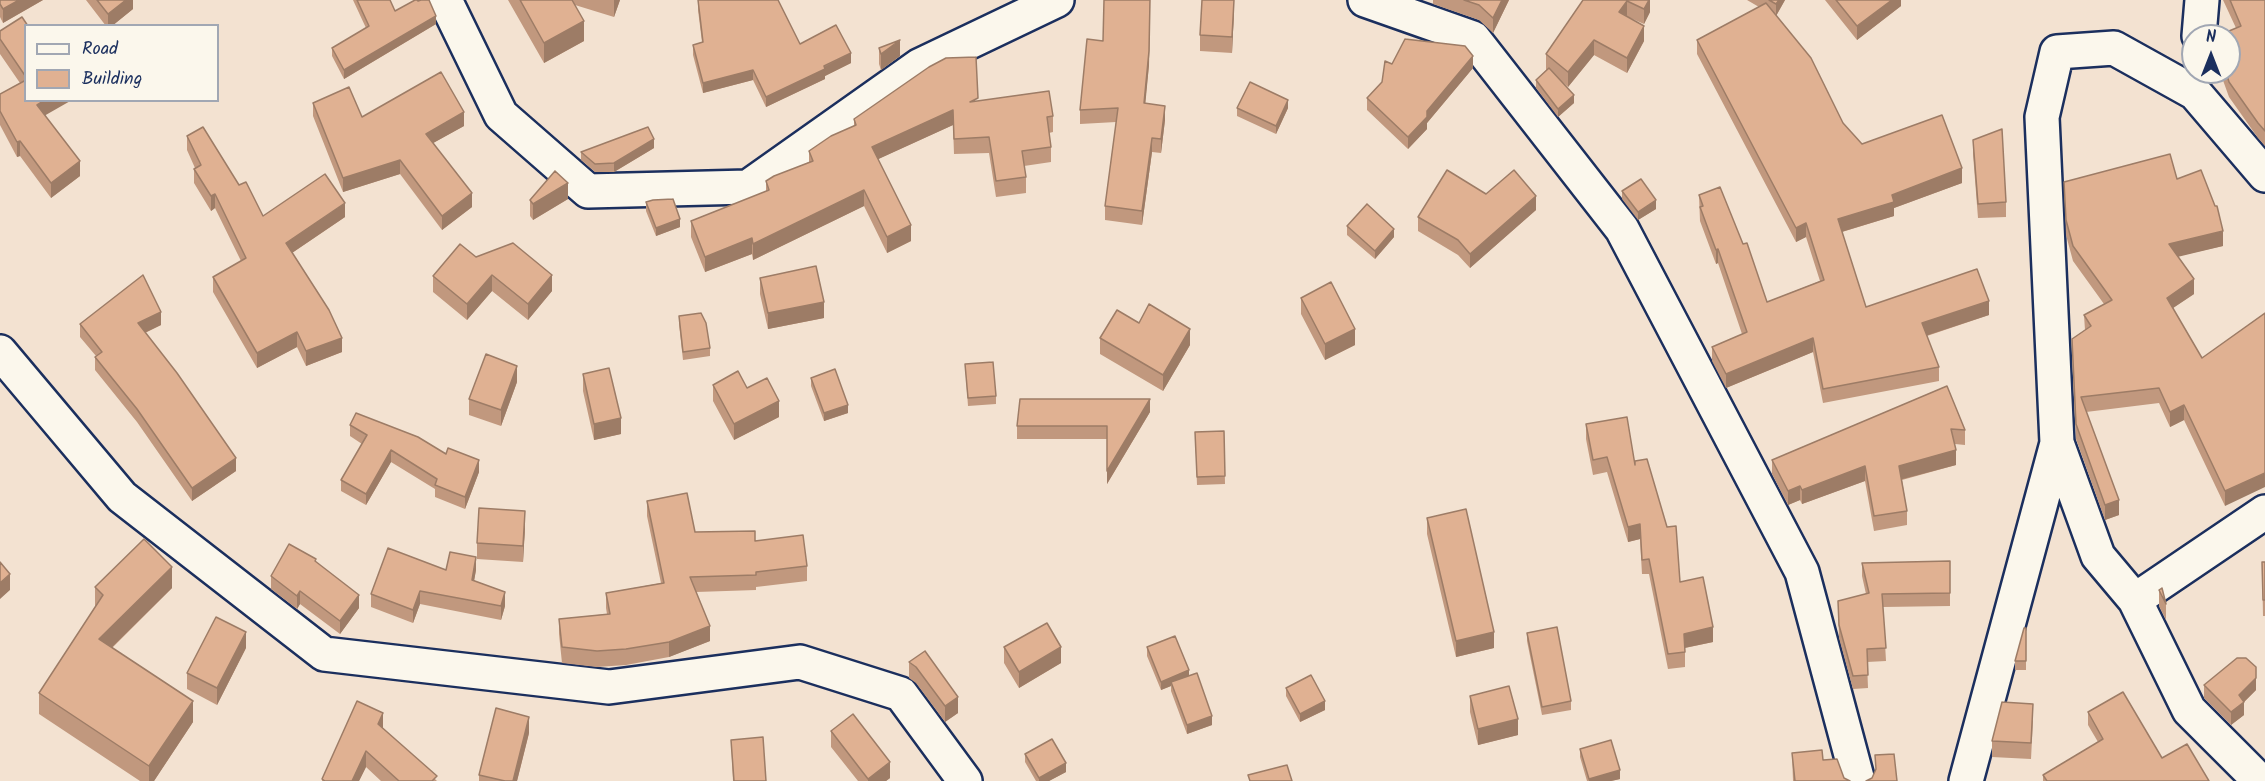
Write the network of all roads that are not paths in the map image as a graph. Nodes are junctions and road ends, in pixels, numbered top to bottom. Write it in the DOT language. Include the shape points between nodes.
graph roads {
  1 [pos="445,0"];
  2 [pos="1057,0"];
  3 [pos="1365,0"];
  4 [pos="2202,0"];
  5 [pos="2200,24"];
  6 [pos="2181,77"];
  7 [pos="2197,84"];
  8 [pos="2265,174"];
  9 [pos="0,352"];
  10 [pos="2056,443"];
  11 [pos="2265,512"];
  12 [pos="2134,600"];
  13 [pos="965,781"];
  14 [pos="1858,781"];
  15 [pos="1966,781"];
  16 [pos="2260,781"];
  1 -- 2 [label="street" via="501,115 588,191 748,187 919,66"];
  3 -- 14 [label="street" via="1473,38 1622,229 1802,572"];
  4 -- 5 [label="street"];
  6 -- 10 [label="street" via="2114,48 2056,52 2042,117"];
  7 -- 8 [label="street"];
  9 -- 13 [label="street" via="122,497 324,654 609,687 800,662 901,694"];
  10 -- 12 [label="street" via="2098,556"];
  10 -- 15 [label="street"];
  11 -- 12 [label="street"];
  12 -- 16 [label="street" via="2189,710"];
}
